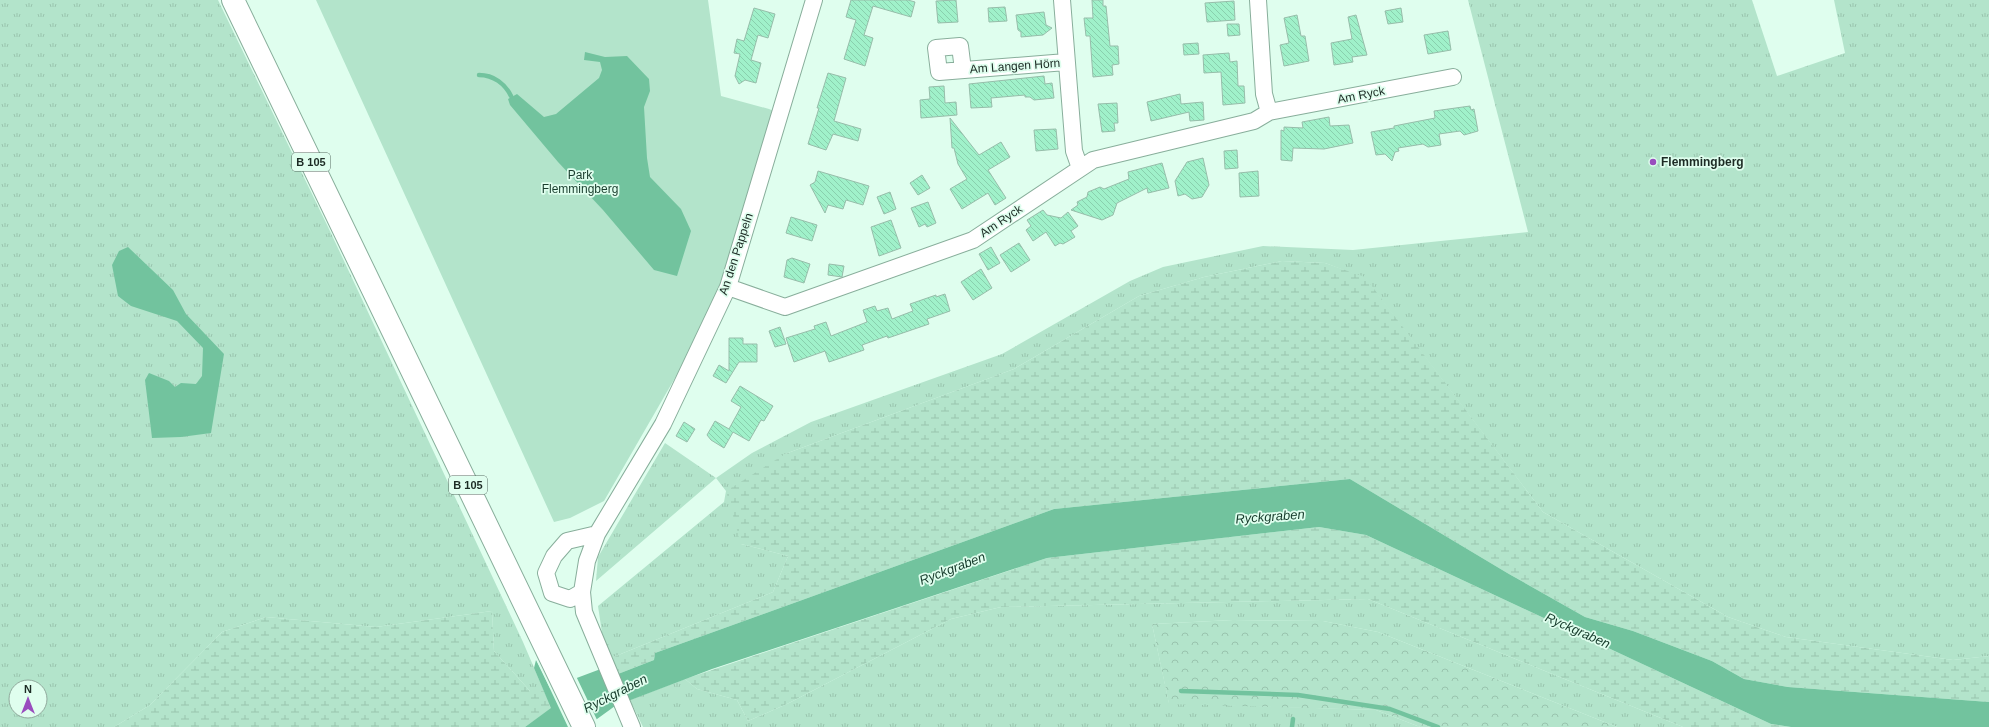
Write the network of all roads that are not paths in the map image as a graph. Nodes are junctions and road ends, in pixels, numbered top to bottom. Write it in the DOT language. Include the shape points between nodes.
graph roads {
  1 [pos="233,0"];
  2 [pos="814,0"];
  3 [pos="1062,0"];
  4 [pos="1258,0"];
  5 [pos="1066,62"];
  6 [pos="963,70"];
  7 [pos="1453,77"];
  8 [pos="1269,112"];
  9 [pos="1080,168"];
  10 [pos="728,287"];
  11 [pos="597,534"];
  12 [pos="582,592"];
  13 [pos="630,721"];
  14 [pos="584,727"];
  1 -- 14 [label="highway, B 105"];
  2 -- 10 [label="street, An den Pappeln"];
  3 -- 5 [label="street, Am Langen Hörn"];
  4 -- 8 [label="street" via="1264,94"];
  5 -- 6 [label="street, Am Langen Hörn"];
  5 -- 9 [label="street, Am Langen Hörn" via="1074,151"];
  7 -- 8 [label="street, Am Ryck"];
  8 -- 9 [label="street, Am Ryck" via="1254,121 1093,160"];
  9 -- 10 [label="street, Am Ryck" via="973,240 785,307"];
  10 -- 11 [label="street, An den Pappeln" via="663,424"];
  11 -- 12 [label="street, An den Pappeln" via="587,561"];
  11 -- 12 [label="street" via="567,541 554,556 546,573 552,593 570,599"];
  12 -- 13 [label="street, An den Pappeln" via="584,612"];
}
